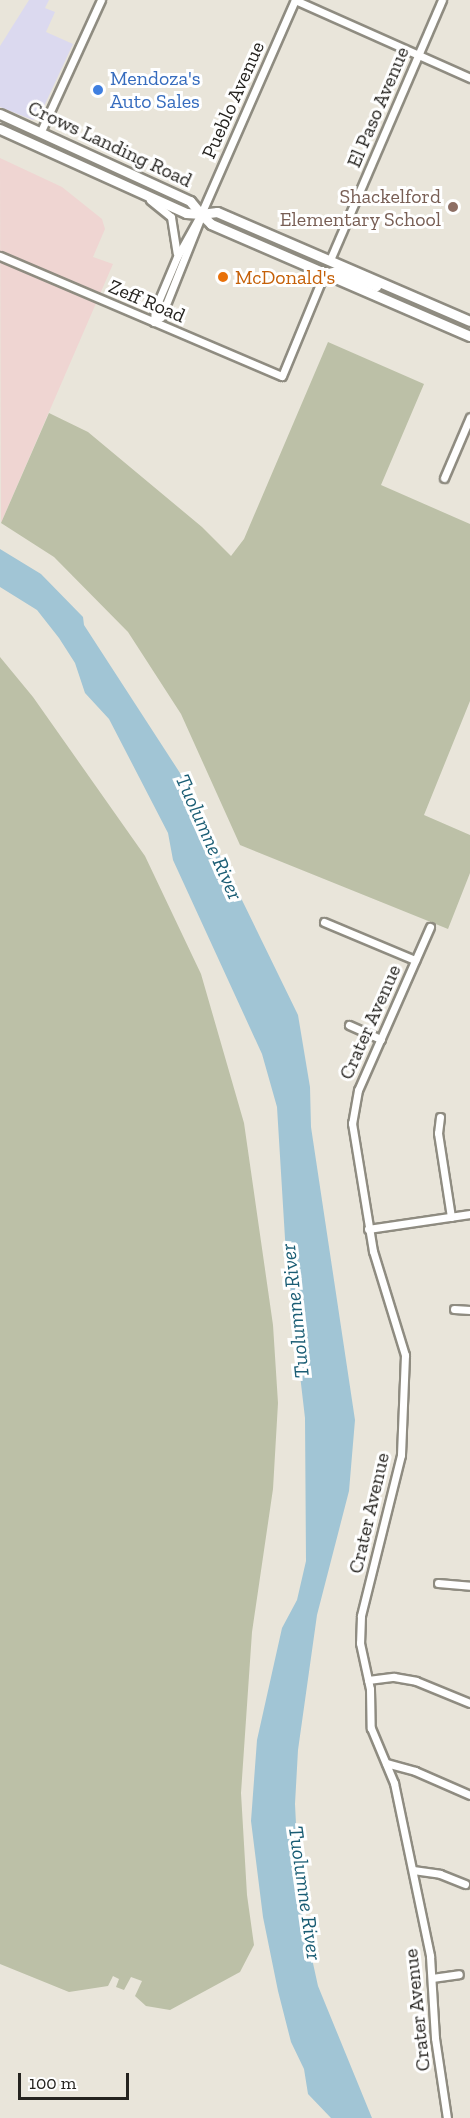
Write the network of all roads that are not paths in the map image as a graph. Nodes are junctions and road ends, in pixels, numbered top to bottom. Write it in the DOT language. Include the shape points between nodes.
graph roads {
  1 [pos="101,0"];
  2 [pos="295,0"];
  3 [pos="442,0"];
  4 [pos="418,55"];
  5 [pos="470,78"];
  6 [pos="0,114"];
  7 [pos="0,129"];
  8 [pos="41,131"];
  9 [pos="146,196"];
  10 [pos="201,214"];
  11 [pos="0,256"];
  12 [pos="177,257"];
  13 [pos="330,260"];
  14 [pos="324,274"];
  15 [pos="393,288"];
  16 [pos="470,321"];
  17 [pos="154,322"];
  18 [pos="470,336"];
  19 [pos="470,417"];
  20 [pos="444,478"];
  21 [pos="324,922"];
  22 [pos="430,927"];
  23 [pos="415,960"];
  24 [pos="349,1025"];
  25 [pos="381,1039"];
  26 [pos="440,1117"];
  27 [pos="470,1214"];
  28 [pos="451,1217"];
  29 [pos="368,1229"];
  30 [pos="454,1309"];
  31 [pos="470,1310"];
  32 [pos="438,1583"];
  33 [pos="470,1586"];
  34 [pos="368,1680"];
  35 [pos="470,1703"];
  36 [pos="386,1763"];
  37 [pos="470,1794"];
  38 [pos="413,1870"];
  39 [pos="465,1884"];
  40 [pos="459,1974"];
  41 [pos="432,1978"];
  42 [pos="447,2118"];
  1 -- 8 [label="street"];
  2 -- 4 [label="street"];
  2 -- 10 [label="street, Pueblo Avenue"];
  3 -- 4 [label="street, El Paso Avenue"];
  4 -- 5 [label="street"];
  4 -- 13 [label="street, El Paso Avenue"];
  6 -- 8 [label="main road, Crows Landing Road"];
  7 -- 9 [label="main road, Crows Landing Road" via="122,181"];
  8 -- 10 [label="main road, Crows Landing Road" via="190,201"];
  9 -- 10 [label="main road, Crows Landing Road" via="186,213"];
  9 -- 12 [label="street" via="171,217"];
  10 -- 12 [label="street, Pueblo Avenue"];
  10 -- 13 [label="main road, Crows Landing Road" via="217,213"];
  10 -- 14 [label="main road, Crows Landing Road" via="211,224"];
  10 -- 17 [label="street, Pueblo Avenue" via="161,317"];
  11 -- 17 [label="street, Zeff Road"];
  12 -- 17 [label="street, Pueblo Avenue" via="155,309"];
  13 -- 15 [label="main road, Crows Landing Road"];
  14 -- 15 [label="main road" via="337,271"];
  14 -- 17 [label="street, Zeff Road" via="282,376"];
  14 -- 18 [label="main road, Crows Landing Road"];
  15 -- 16 [label="main road, Crows Landing Road"];
  19 -- 20 [label="street"];
  21 -- 23 [label="street"];
  22 -- 23 [label="street, Crater Avenue"];
  23 -- 25 [label="street, Crater Avenue"];
  24 -- 25 [label="street"];
  25 -- 29 [label="street, Crater Avenue" via="354,1101 352,1123"];
  26 -- 28 [label="street" via="438,1133"];
  27 -- 28 [label="street"];
  28 -- 29 [label="street"];
  29 -- 34 [label="street, Crater Avenue" via="405,1355 399,1468 361,1616 360,1643"];
  30 -- 31 [label="street"];
  32 -- 33 [label="street"];
  34 -- 35 [label="street" via="394,1677 417,1681"];
  34 -- 36 [label="street, Crater Avenue" via="371,1728"];
  36 -- 37 [label="street"];
  36 -- 38 [label="street, Crater Avenue"];
  38 -- 39 [label="street" via="440,1874"];
  38 -- 41 [label="street, Crater Avenue"];
  40 -- 41 [label="street"];
  41 -- 42 [label="street, Crater Avenue" via="435,2038"];
}
